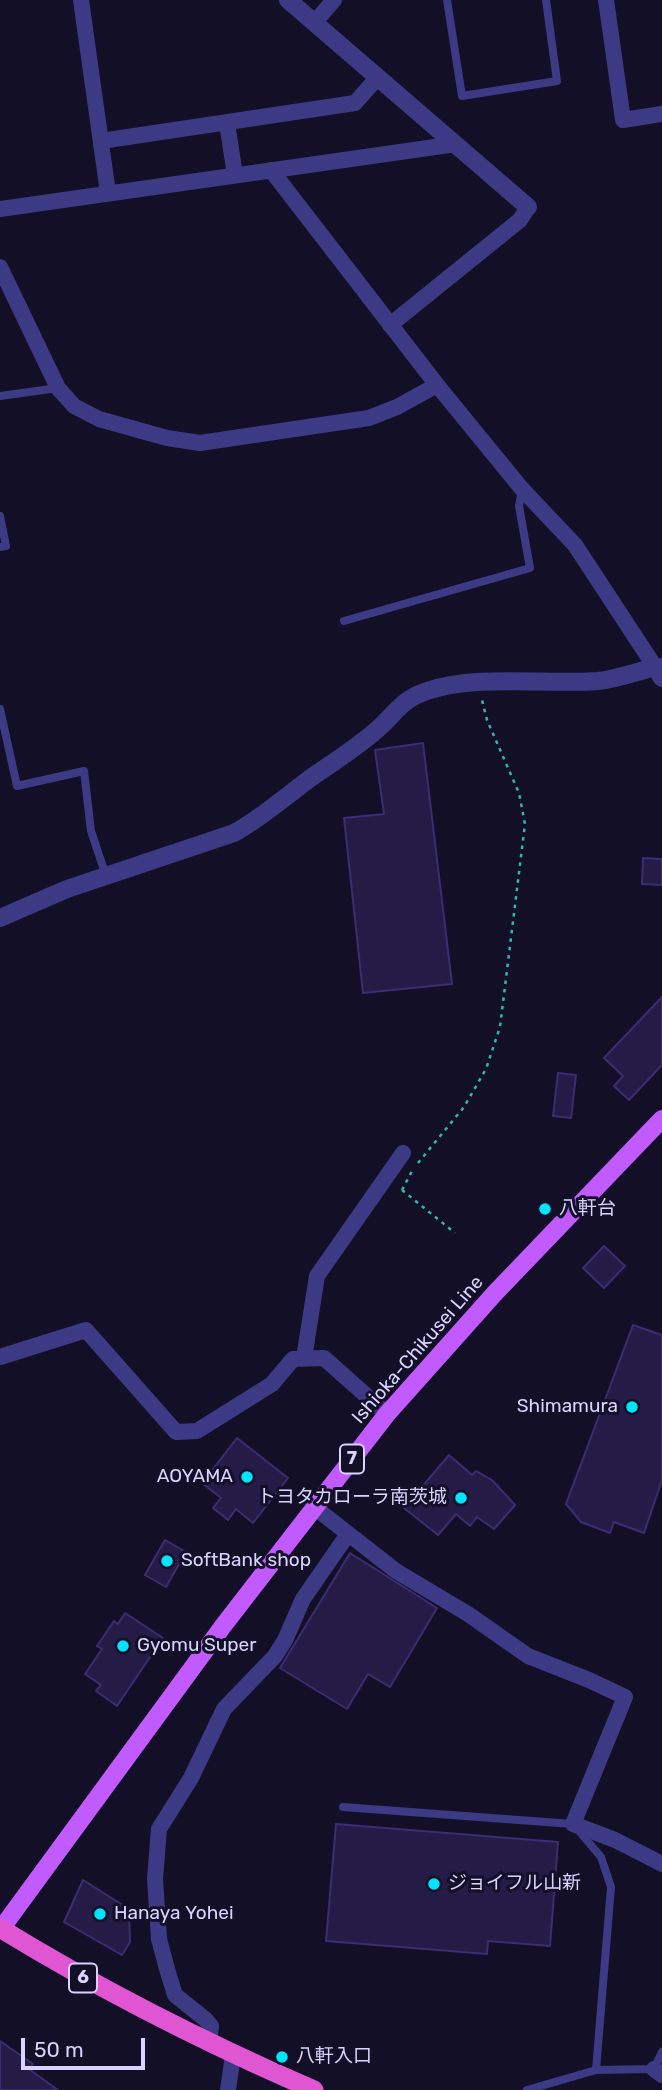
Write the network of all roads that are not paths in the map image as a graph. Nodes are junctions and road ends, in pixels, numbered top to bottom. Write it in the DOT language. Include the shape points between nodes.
graph roads {
  1 [pos="81,0"];
  2 [pos="288,0"];
  3 [pos="334,0"];
  4 [pos="447,0"];
  5 [pos="546,0"];
  6 [pos="606,0"];
  7 [pos="314,23"];
  8 [pos="378,77"];
  9 [pos="662,114"];
  10 [pos="227,123"];
  11 [pos="101,141"];
  12 [pos="456,144"];
  13 [pos="271,170"];
  14 [pos="235,176"];
  15 [pos="108,194"];
  16 [pos="528,207"];
  17 [pos="0,209"];
  18 [pos="0,267"];
  19 [pos="390,325"];
  20 [pos="437,385"];
  21 [pos="58,388"];
  22 [pos="0,396"];
  23 [pos="522,489"];
  24 [pos="0,516"];
  25 [pos="0,547"];
  26 [pos="344,621"];
  27 [pos="660,670"];
  28 [pos="0,709"];
  29 [pos="106,876"];
  30 [pos="0,918"];
  31 [pos="662,1119"];
  32 [pos="403,1153"];
  33 [pos="0,1357"];
  34 [pos="304,1359"];
  35 [pos="387,1414"];
  36 [pos="314,1507"];
  37 [pos="348,1534"];
  38 [pos="343,1807"];
  39 [pos="573,1824"];
  40 [pos="662,1864"];
  41 [pos="0,1929"];
  42 [pos="209,2043"];
  43 [pos="662,2052"];
  44 [pos="233,2055"];
  45 [pos="596,2070"];
  46 [pos="658,2072"];
  47 [pos="228,2090"];
  48 [pos="314,2090"];
  49 [pos="527,2090"];
  1 -- 11 [label="street"];
  2 -- 7 [label="street"];
  3 -- 7 [label="street"];
  4 -- 5 [label="lane" via="462,96 557,81"];
  6 -- 9 [label="street" via="623,120"];
  7 -- 8 [label="street"];
  8 -- 10 [label="street" via="355,103"];
  8 -- 12 [label="street"];
  10 -- 11 [label="street"];
  10 -- 14 [label="street"];
  11 -- 15 [label="street"];
  12 -- 13 [label="street"];
  12 -- 16 [label="street"];
  13 -- 14 [label="street"];
  13 -- 19 [label="street"];
  14 -- 15 [label="street"];
  15 -- 17 [label="street"];
  16 -- 19 [label="street" via="520,220"];
  18 -- 21 [label="street"];
  19 -- 20 [label="street"];
  20 -- 21 [label="street" via="369,418 200,443 99,419 74,406"];
  20 -- 23 [label="street"];
  21 -- 22 [label="lane"];
  23 -- 26 [label="lane" via="519,506 530,568"];
  23 -- 27 [label="street" via="575,545"];
  24 -- 25 [label="lane" via="6,546"];
  27 -- 29 [label="street" via="598,681 479,683 428,691 406,700 382,726 268,813 234,833"];
  28 -- 29 [label="lane" via="17,786 84,771 91,831"];
  29 -- 30 [label="street"];
  31 -- 35 [label="main road, Ishioka-Chikusei Line / 7" via="495,1293"];
  32 -- 34 [label="street" via="317,1276"];
  33 -- 34 [label="street" via="86,1330 176,1432 197,1431 272,1384 293,1359"];
  34 -- 35 [label="street" via="324,1357"];
  35 -- 36 [label="main road, Ishioka-Chikusei Line / 7"];
  36 -- 37 [label="street"];
  36 -- 41 [label="main road, Ishioka-Chikusei Line / 7"];
  37 -- 39 [label="street" via="396,1571 528,1656 625,1697"];
  37 -- 42 [label="street" via="303,1599 275,1656 224,1709 191,1778 159,1829 155,1879 159,1939 175,1995 211,2026"];
  38 -- 39 [label="lane"];
  39 -- 40 [label="street"];
  39 -- 45 [label="lane" via="601,1857 611,1887"];
  41 -- 42 [label="highway, 6" via="71,1972"];
  42 -- 44 [label="highway, 6"];
  43 -- 46 [label="lane"];
  44 -- 47 [label="street"];
  44 -- 48 [label="highway, 6"];
  45 -- 46 [label="lane"];
  45 -- 49 [label="lane"];
}
